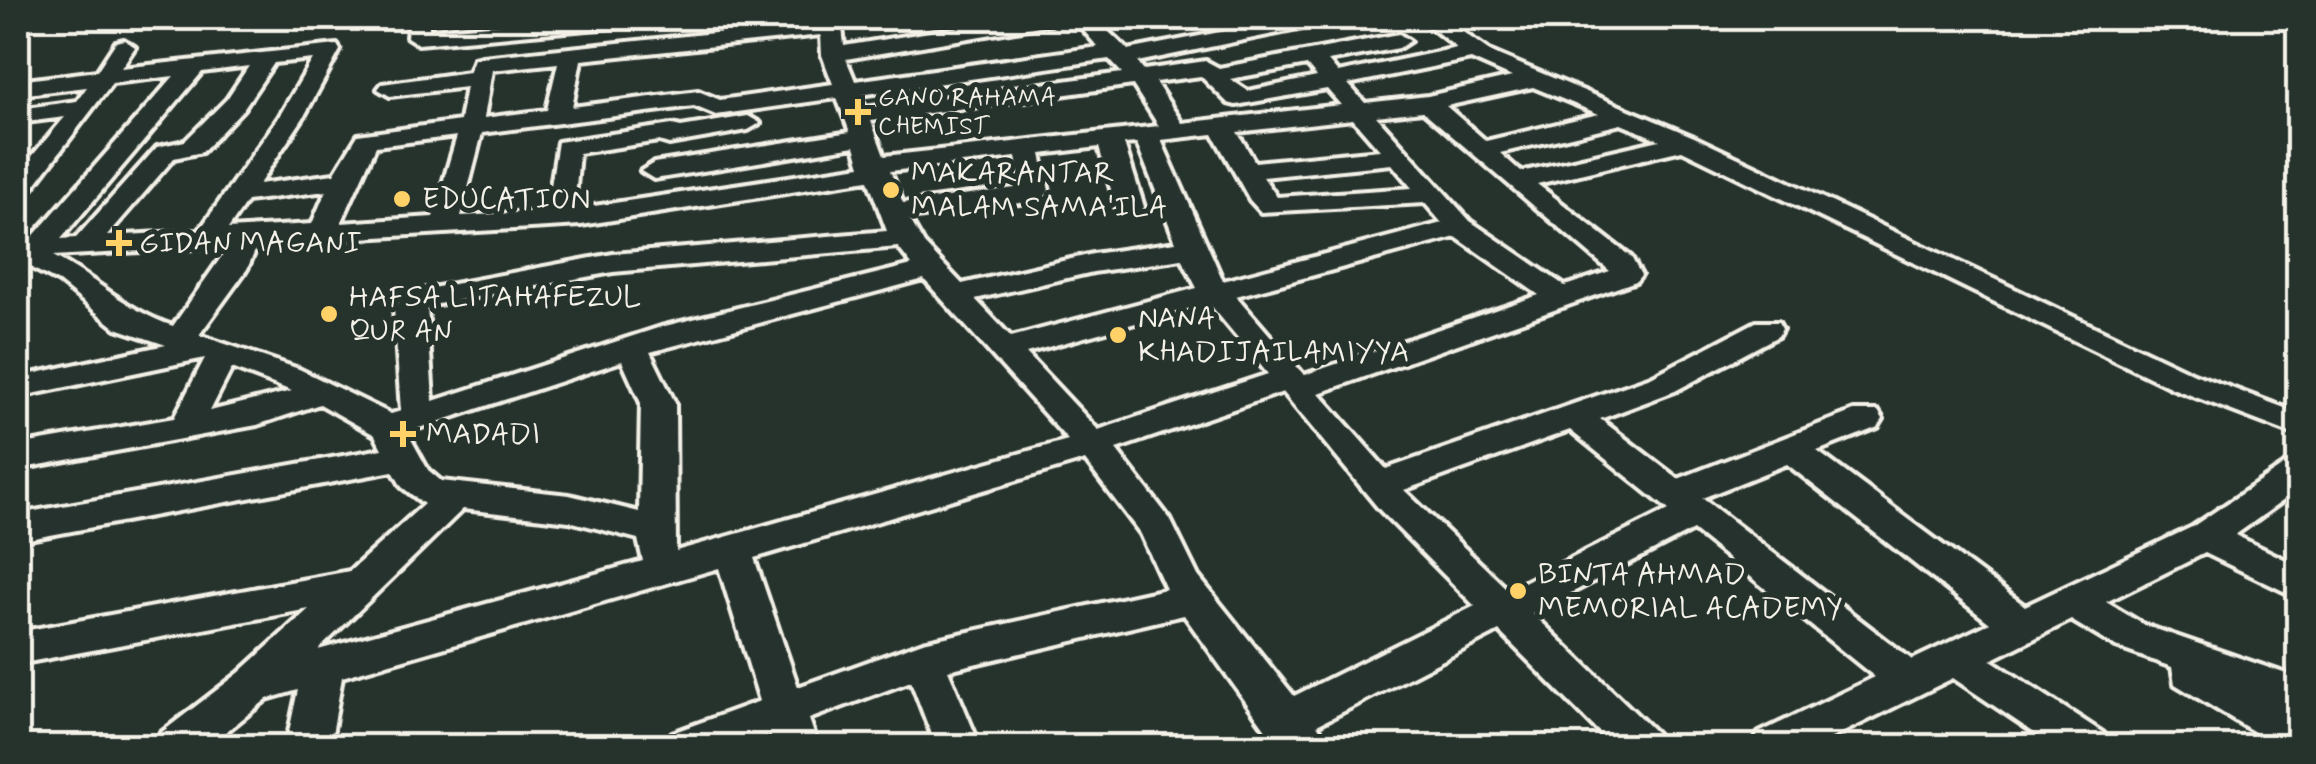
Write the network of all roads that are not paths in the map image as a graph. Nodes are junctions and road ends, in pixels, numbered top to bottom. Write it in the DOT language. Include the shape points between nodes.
graph roads {
  1 [pos="418,18"];
  2 [pos="645,18"];
  3 [pos="1051,18"];
  4 [pos="1083,18"];
  5 [pos="1323,18"];
  6 [pos="1430,18"];
  7 [pos="608,19"];
  8 [pos="1024,20"];
  9 [pos="537,23"];
  10 [pos="484,24"];
  11 [pos="832,33"];
  12 [pos="1400,40"];
  13 [pos="124,46"];
  14 [pos="571,54"];
  15 [pos="1120,54"];
  16 [pos="1473,55"];
  17 [pos="268,56"];
  18 [pos="1312,57"];
  19 [pos="516,60"];
  20 [pos="196,65"];
  21 [pos="1216,75"];
  22 [pos="106,76"];
  23 [pos="478,78"];
  24 [pos="1141,79"];
  25 [pos="1532,80"];
  26 [pos="1335,82"];
  27 [pos="18,88"];
  28 [pos="390,88"];
  29 [pos="668,102"];
  30 [pos="1428,103"];
  31 [pos="85,107"];
  32 [pos="1362,111"];
  33 [pos="18,116"];
  34 [pos="558,116"];
  35 [pos="1622,116"];
  36 [pos="1290,118"];
  37 [pos="1220,126"];
  38 [pos="471,127"];
  39 [pos="862,130"];
  40 [pos="1161,133"];
  41 [pos="670,134"];
  42 [pos="1108,138"];
  43 [pos="1686,142"];
  44 [pos="1026,145"];
  45 [pos="1482,150"];
  46 [pos="1399,156"];
  47 [pos="1322,164"];
  48 [pos="654,170"];
  49 [pos="1247,171"];
  50 [pos="343,181"];
  51 [pos="1516,181"];
  52 [pos="18,189"];
  53 [pos="238,194"];
  54 [pos="1430,195"];
  55 [pos="663,206"];
  56 [pos="1130,207"];
  57 [pos="560,217"];
  58 [pos="445,222"];
  59 [pos="899,225"];
  60 [pos="1460,228"];
  61 [pos="324,230"];
  62 [pos="249,235"];
  63 [pos="210,237"];
  64 [pos="86,242"];
  65 [pos="25,249"];
  66 [pos="1189,249"];
  67 [pos="932,268"];
  68 [pos="1214,290"];
  69 [pos="958,294"];
  70 [pos="1561,297"];
  71 [pos="1767,329"];
  72 [pos="202,346"];
  73 [pos="632,348"];
  74 [pos="1006,348"];
  75 [pos="1293,384"];
  76 [pos="18,388"];
  77 [pos="323,392"];
  78 [pos="1577,418"];
  79 [pos="1866,419"];
  80 [pos="2298,425"];
  81 [pos="186,426"];
  82 [pos="403,434"];
  83 [pos="1093,442"];
  84 [pos="1791,450"];
  85 [pos="18,456"];
  86 [pos="2295,480"];
  87 [pos="1380,485"];
  88 [pos="456,494"];
  89 [pos="1682,505"];
  90 [pos="18,528"];
  91 [pos="658,530"];
  92 [pos="2206,537"];
  93 [pos="732,550"];
  94 [pos="657,572"];
  95 [pos="2298,583"];
  96 [pos="358,586"];
  97 [pos="1192,598"];
  98 [pos="2076,604"];
  99 [pos="1500,608"];
  100 [pos="2023,627"];
  101 [pos="2130,636"];
  102 [pos="18,648"];
  103 [pos="1954,657"];
  104 [pos="924,659"];
  105 [pos="323,669"];
  106 [pos="1908,681"];
  107 [pos="254,686"];
  108 [pos="2298,695"];
  109 [pos="791,727"];
  110 [pos="1296,734"];
  111 [pos="2298,736"];
  112 [pos="1786,744"];
  113 [pos="176,746"];
  114 [pos="308,746"];
  115 [pos="687,746"];
  116 [pos="958,746"];
  117 [pos="1641,746"];
  118 [pos="2088,746"];
  1 -- 10 [label="street" via="418,37"];
  2 -- 7 [label="street"];
  3 -- 8 [label="street"];
  4 -- 15 [label="street"];
  5 -- 12 [label="street"];
  5 -- 15 [label="street"];
  6 -- 16 [label="street"];
  7 -- 9 [label="street"];
  8 -- 11 [label="street"];
  9 -- 10 [label="street"];
  9 -- 19 [label="street"];
  11 -- 14 [label="street"];
  11 -- 39 [label="street"];
  12 -- 16 [label="street"];
  12 -- 18 [label="street"];
  13 -- 22 [label="street"];
  14 -- 19 [label="street"];
  14 -- 34 [label="street"];
  15 -- 24 [label="street"];
  15 -- 39 [label="street"];
  16 -- 25 [label="street"];
  16 -- 26 [label="street"];
  17 -- 20 [label="street"];
  17 -- 53 [label="street" via="329,50"];
  17 -- 64 [label="street" via="235,104 193,147 166,152"];
  18 -- 21 [label="street"];
  18 -- 26 [label="street"];
  19 -- 23 [label="street" via="482,64"];
  20 -- 22 [label="street"];
  20 -- 65 [label="street"];
  21 -- 24 [label="street" via="1198,68"];
  21 -- 26 [label="street" via="1236,98"];
  22 -- 27 [label="street"];
  22 -- 31 [label="street"];
  23 -- 28 [label="street"];
  23 -- 38 [label="street"];
  24 -- 39 [label="street"];
  24 -- 40 [label="street"];
  25 -- 30 [label="street"];
  25 -- 35 [label="street"];
  26 -- 32 [label="street"];
  29 -- 34 [label="street"];
  29 -- 39 [label="street" via="698,98 716,108"];
  29 -- 41 [label="street"];
  30 -- 32 [label="street"];
  30 -- 45 [label="street"];
  31 -- 33 [label="street"];
  31 -- 52 [label="street"];
  32 -- 36 [label="street"];
  32 -- 46 [label="street"];
  34 -- 38 [label="street"];
  35 -- 43 [label="street"];
  35 -- 45 [label="street"];
  36 -- 37 [label="street"];
  36 -- 47 [label="street"];
  37 -- 40 [label="street"];
  37 -- 49 [label="street"];
  38 -- 50 [label="street" via="365,141"];
  38 -- 58 [label="street"];
  39 -- 41 [label="street"];
  39 -- 44 [label="street"];
  39 -- 48 [label="street"];
  39 -- 55 [label="street"];
  39 -- 59 [label="street"];
  40 -- 42 [label="street"];
  40 -- 66 [label="street"];
  41 -- 48 [label="street"];
  41 -- 57 [label="street" via="567,147"];
  42 -- 44 [label="street"];
  42 -- 56 [label="street"];
  43 -- 51 [label="street"];
  43 -- 80 [label="street" via="2183,381"];
  44 -- 59 [label="street" via="1036,192"];
  45 -- 51 [label="street"];
  46 -- 47 [label="street"];
  46 -- 54 [label="street"];
  47 -- 49 [label="street"];
  48 -- 55 [label="street"];
  49 -- 54 [label="street" via="1263,200 1282,208"];
  50 -- 53 [label="street"];
  50 -- 61 [label="street"];
  51 -- 70 [label="street" via="1625,269 1626,275"];
  53 -- 63 [label="street"];
  54 -- 60 [label="street"];
  55 -- 57 [label="street"];
  57 -- 58 [label="street"];
  58 -- 61 [label="street"];
  59 -- 67 [label="street"];
  59 -- 82 [label="street" via="613,263 417,299 410,308"];
  60 -- 68 [label="street"];
  60 -- 70 [label="street"];
  61 -- 62 [label="street"];
  62 -- 63 [label="street"];
  62 -- 72 [label="street"];
  63 -- 64 [label="street"];
  64 -- 65 [label="street"];
  65 -- 72 [label="street" via="70,276 110,312"];
  66 -- 68 [label="street"];
  66 -- 69 [label="street" via="1093,262"];
  67 -- 69 [label="street"];
  67 -- 73 [label="street"];
  68 -- 74 [label="street"];
  68 -- 75 [label="street"];
  69 -- 74 [label="street"];
  70 -- 75 [label="street"];
  71 -- 78 [label="street" via="1664,384"];
  72 -- 76 [label="street"];
  72 -- 77 [label="street"];
  72 -- 81 [label="street"];
  73 -- 82 [label="street"];
  73 -- 91 [label="street" via="658,403"];
  74 -- 83 [label="street"];
  75 -- 83 [label="street"];
  75 -- 87 [label="street"];
  77 -- 81 [label="street" via="257,414"];
  77 -- 82 [label="street"];
  78 -- 87 [label="street"];
  78 -- 89 [label="street"];
  79 -- 84 [label="street"];
  81 -- 85 [label="street"];
  82 -- 88 [label="street" via="431,493"];
  82 -- 90 [label="street"];
  83 -- 93 [label="street"];
  83 -- 97 [label="street" via="1157,530"];
  84 -- 89 [label="street"];
  84 -- 100 [label="street"];
  86 -- 92 [label="street"];
  87 -- 99 [label="street"];
  88 -- 91 [label="street" via="569,508"];
  88 -- 96 [label="street"];
  89 -- 99 [label="street"];
  89 -- 106 [label="street"];
  91 -- 94 [label="street"];
  92 -- 95 [label="street"];
  92 -- 98 [label="street"];
  93 -- 94 [label="street"];
  93 -- 109 [label="street"];
  94 -- 105 [label="street"];
  96 -- 102 [label="street"];
  96 -- 107 [label="street"];
  97 -- 104 [label="street"];
  97 -- 110 [label="street"];
  98 -- 100 [label="street"];
  98 -- 101 [label="street"];
  99 -- 110 [label="street"];
  99 -- 117 [label="street"];
  100 -- 103 [label="street"];
  101 -- 108 [label="street"];
  101 -- 111 [label="street"];
  103 -- 106 [label="street"];
  103 -- 118 [label="street"];
  104 -- 109 [label="street"];
  104 -- 116 [label="street"];
  105 -- 107 [label="street"];
  105 -- 114 [label="street"];
  106 -- 112 [label="street"];
  107 -- 113 [label="street"];
  109 -- 115 [label="street"];
}
